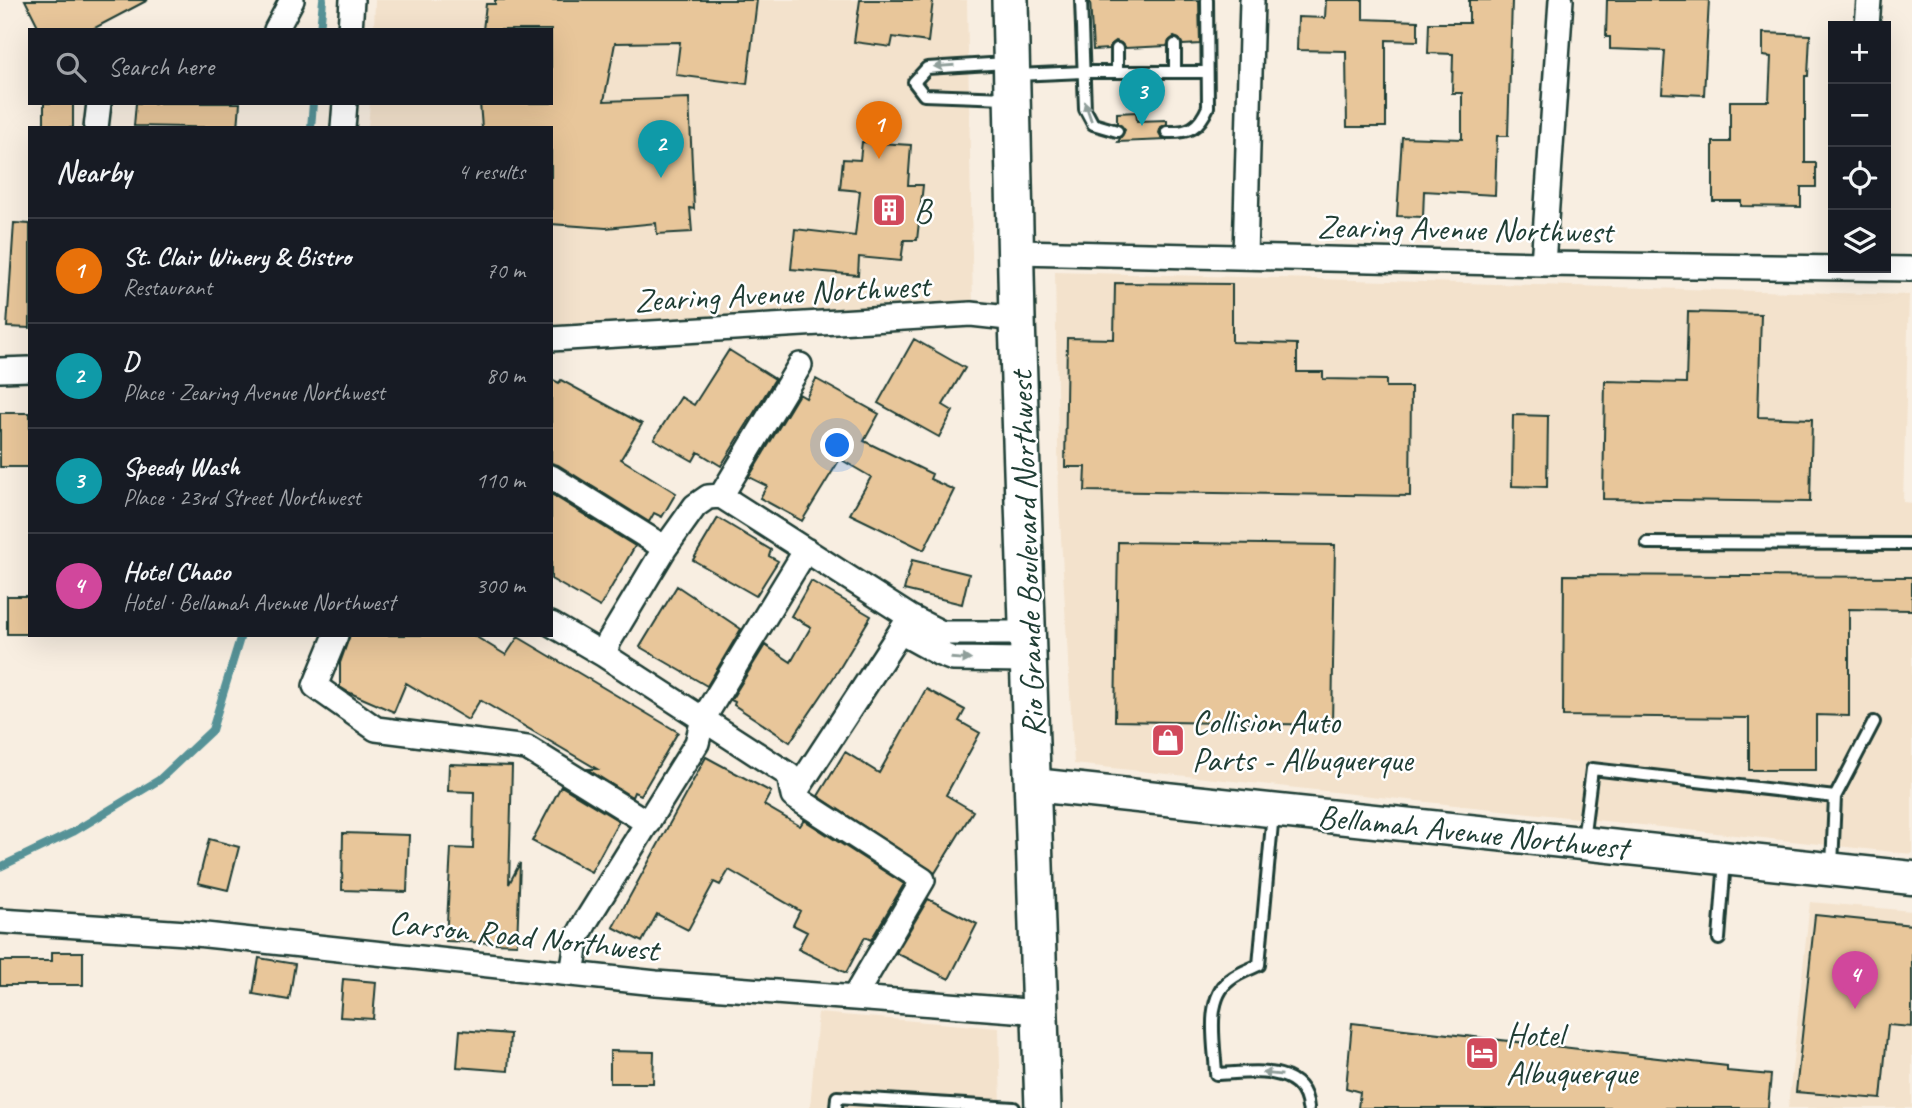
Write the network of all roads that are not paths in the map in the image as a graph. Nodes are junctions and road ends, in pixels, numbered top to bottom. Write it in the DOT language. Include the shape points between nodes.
graph roads {
  1 [pos="292,0"];
  2 [pos="352,0"];
  3 [pos="1010,0"];
  4 [pos="1081,0"];
  5 [pos="1208,0"];
  6 [pos="1252,0"];
  7 [pos="1561,0"];
  8 [pos="1869,0"];
  9 [pos="1867,21"];
  10 [pos="277,28"];
  11 [pos="350,28"];
  12 [pos="1175,46"];
  13 [pos="1117,48"];
  14 [pos="1083,72"];
  15 [pos="1117,72"];
  16 [pos="1174,72"];
  17 [pos="1207,72"];
  18 [pos="1012,79"];
  19 [pos="99,105"];
  20 [pos="345,105"];
  21 [pos="96,126"];
  22 [pos="343,126"];
  23 [pos="1117,131"];
  24 [pos="1167,132"];
  25 [pos="1017,251"];
  26 [pos="1245,256"];
  27 [pos="1543,264"];
  28 [pos="1828,268"];
  29 [pos="1891,269"];
  30 [pos="1912,269"];
  31 [pos="1017,319"];
  32 [pos="553,339"];
  33 [pos="800,365"];
  34 [pos="28,369"];
  35 [pos="0,370"];
  36 [pos="553,478"];
  37 [pos="721,496"];
  38 [pos="1647,543"];
  39 [pos="1912,544"];
  40 [pos="666,548"];
  41 [pos="806,550"];
  42 [pos="905,624"];
  43 [pos="553,625"];
  44 [pos="335,637"];
  45 [pos="1028,647"];
  46 [pos="604,655"];
  47 [pos="704,719"];
  48 [pos="1874,722"];
  49 [pos="1034,785"];
  50 [pos="793,796"];
  51 [pos="1835,797"];
  52 [pos="1273,810"];
  53 [pos="648,822"];
  54 [pos="1583,842"];
  55 [pos="1725,858"];
  56 [pos="1832,869"];
  57 [pos="1912,878"];
  58 [pos="0,921"];
  59 [pos="1719,939"];
  60 [pos="572,974"];
  61 [pos="854,997"];
  62 [pos="1041,1012"];
  63 [pos="962,1107"];
  64 [pos="836,1108"];
  65 [pos="1014,1108"];
  66 [pos="1044,1108"];
  67 [pos="1308,1108"];
  1 -- 10 [label="street"];
  2 -- 11 [label="street"];
  3 -- 18 [label="main road, Rio Grande Boulevard Northwest"];
  4 -- 14 [label="lane"];
  5 -- 17 [label="lane"];
  6 -- 26 [label="street"];
  7 -- 27 [label="street"];
  8 -- 9 [label="street"];
  12 -- 16 [label="lane"];
  13 -- 15 [label="lane"];
  14 -- 15 [label="lane"];
  14 -- 18 [label="lane"];
  23 -- 14 [label="lane, one-way" via="1093,124 1085,109"];
  15 -- 16 [label="lane"];
  16 -- 17 [label="lane"];
  17 -- 24 [label="lane" via="1208,107 1203,120 1184,133"];
  18 -- 18 [label="lane, one-way" via="927,68 914,82 924,95"];
  18 -- 25 [label="main road, Rio Grande Boulevard Northwest"];
  19 -- 21 [label="street"];
  20 -- 22 [label="street"];
  25 -- 26 [label="street, Zearing Avenue Northwest"];
  25 -- 31 [label="main road, Rio Grande Boulevard Northwest"];
  26 -- 27 [label="street, Zearing Avenue Northwest"];
  27 -- 28 [label="street, Zearing Avenue Northwest"];
  29 -- 30 [label="street, Zearing Avenue Northwest"];
  31 -- 32 [label="street, Zearing Avenue Northwest" via="971,314"];
  31 -- 45 [label="main road, Rio Grande Boulevard Northwest"];
  33 -- 37 [label="street"];
  34 -- 35 [label="street"];
  36 -- 40 [label="street"];
  37 -- 40 [label="street" via="708,497 695,506"];
  37 -- 41 [label="street"];
  38 -- 39 [label="lane"];
  40 -- 46 [label="street"];
  41 -- 42 [label="street"];
  41 -- 47 [label="street"];
  42 -- 45 [label="street" via="940,654 953,659"];
  42 -- 50 [label="street"];
  43 -- 46 [label="street"];
  44 -- 53 [label="street" via="315,687 376,729 527,748"];
  45 -- 49 [label="main road, Rio Grande Boulevard Northwest"];
  46 -- 47 [label="street"];
  47 -- 50 [label="street" via="789,775"];
  47 -- 53 [label="street" via="697,743"];
  48 -- 51 [label="lane"];
  49 -- 52 [label="street, Bellamah Avenue Northwest"];
  49 -- 62 [label="main road, Rio Grande Boulevard Northwest"];
  50 -- 61 [label="street" via="923,880"];
  51 -- 54 [label="lane" via="1592,769"];
  51 -- 56 [label="lane"];
  52 -- 54 [label="street, Bellamah Avenue Northwest"];
  67 -- 52 [label="lane, one-way" via="1307,1096 1286,1075 1216,1073 1214,1011 1219,992 1230,980 1259,965"];
  53 -- 60 [label="street" via="578,936"];
  54 -- 55 [label="street, Bellamah Avenue Northwest"];
  55 -- 56 [label="street, Bellamah Avenue Northwest"];
  55 -- 59 [label="lane"];
  56 -- 57 [label="street, Bellamah Avenue Northwest"];
  58 -- 60 [label="street, Carson Road Northwest" via="187,933"];
  60 -- 61 [label="street, Carson Road Northwest"];
  61 -- 62 [label="street, Carson Road Northwest"];
  62 -- 66 [label="main road, Rio Grande Boulevard Northwest"];
  63 -- 64 [label="lane" via="837,1097"];
  63 -- 65 [label="lane"];
}
